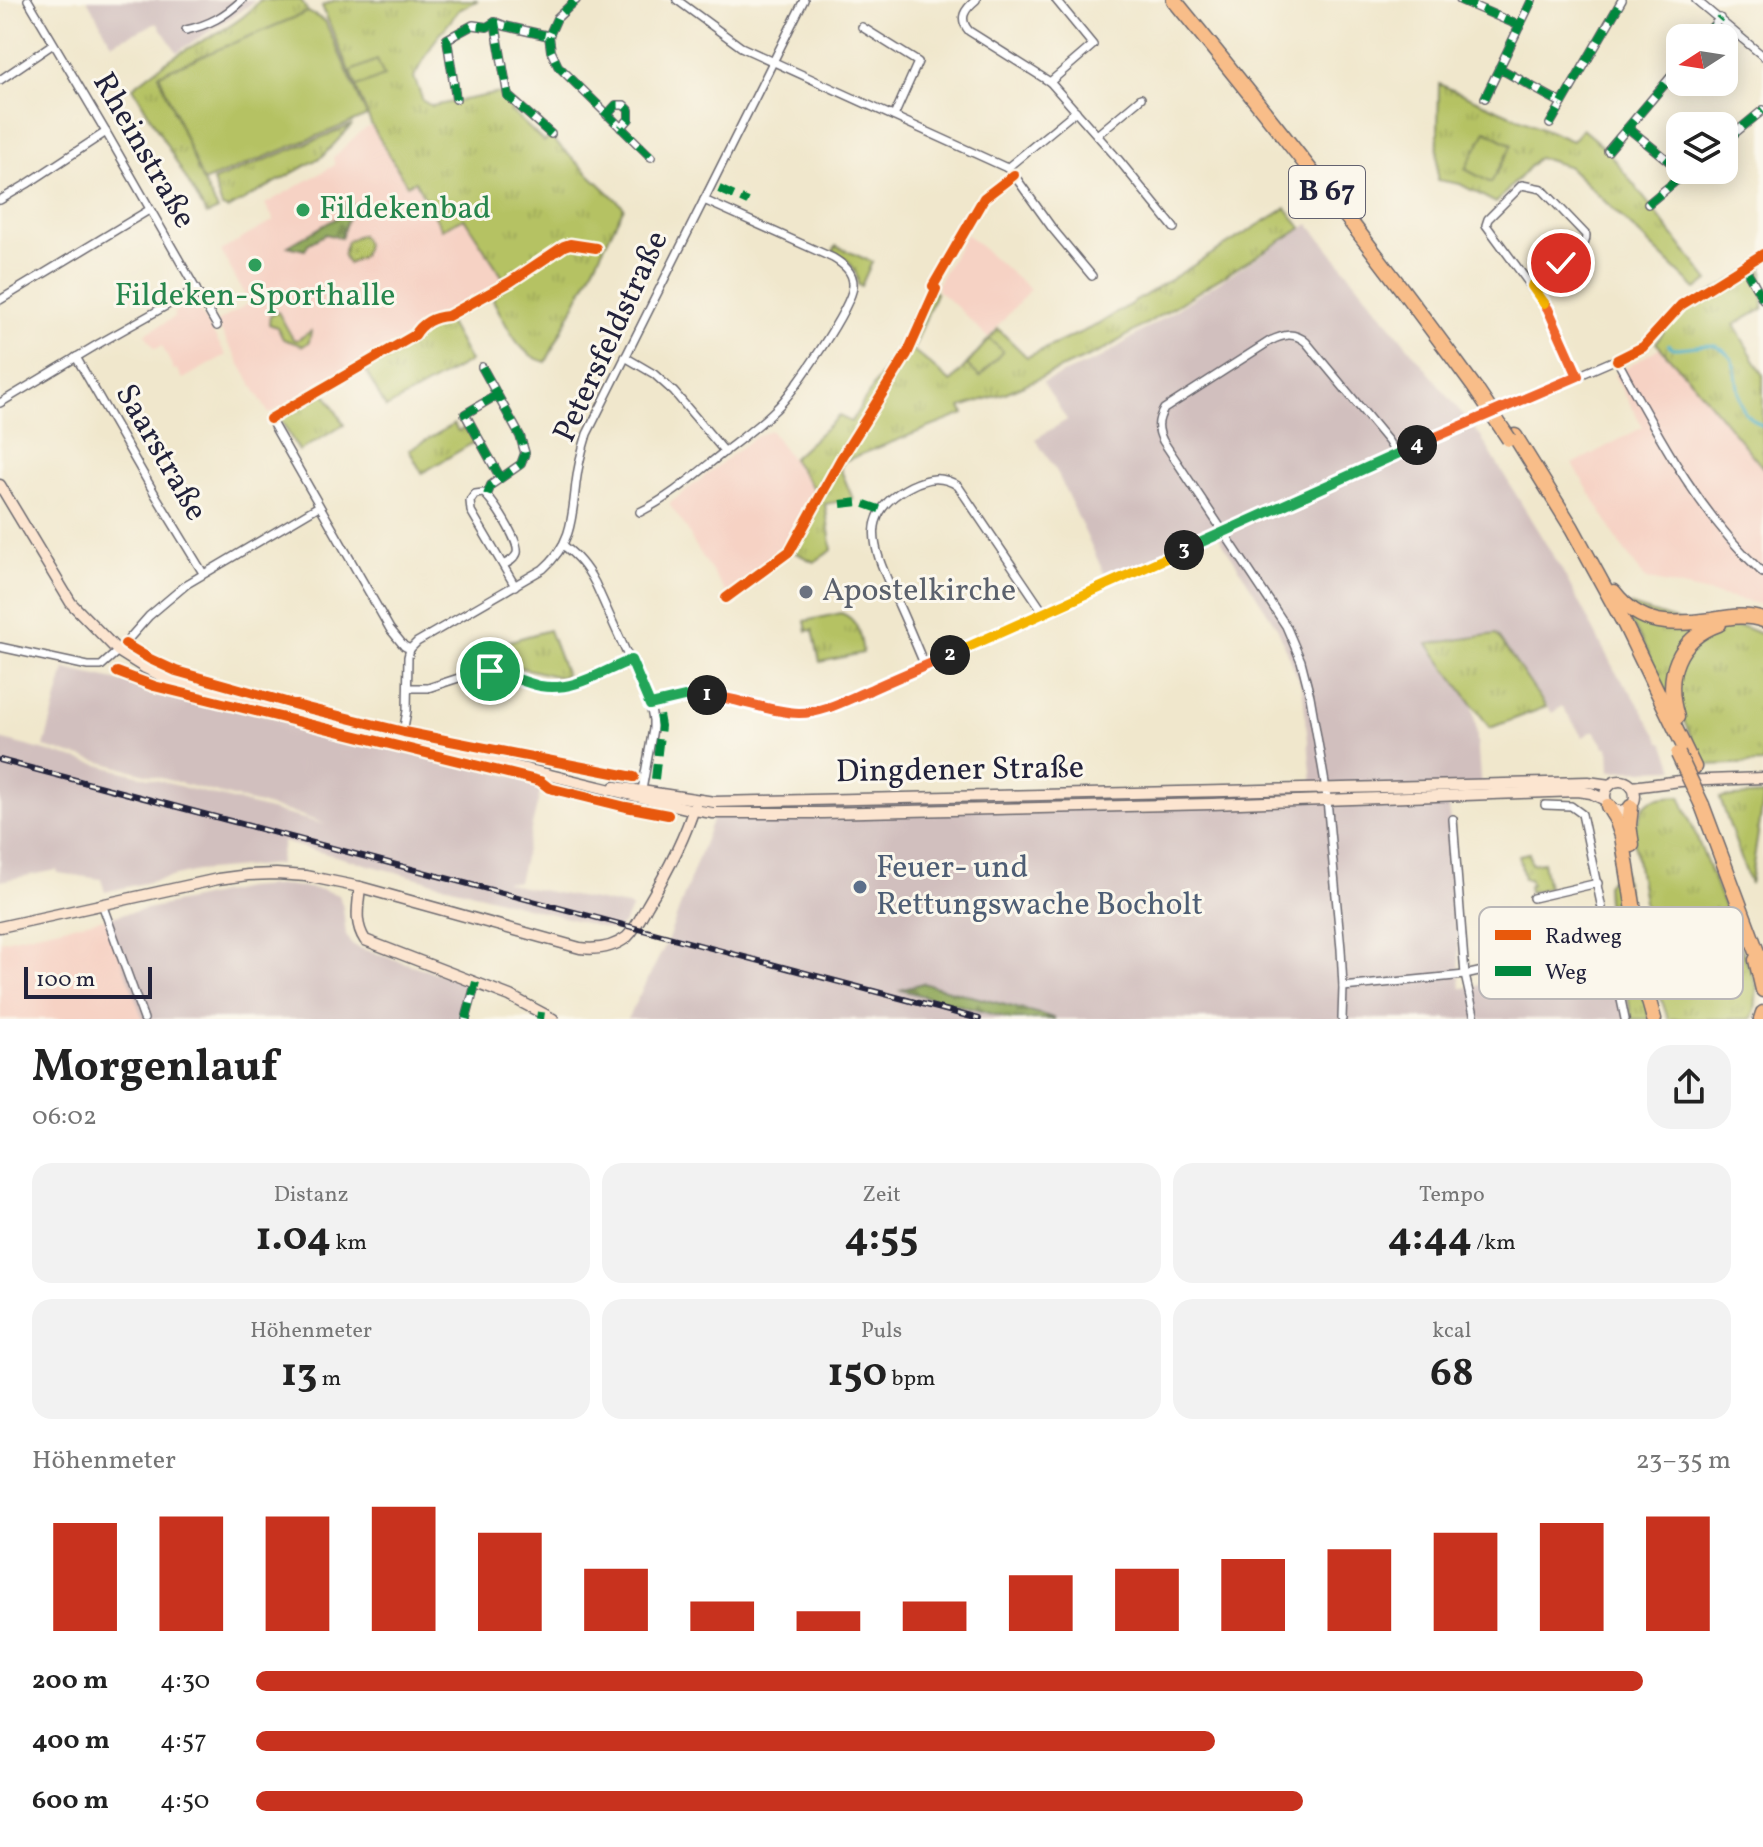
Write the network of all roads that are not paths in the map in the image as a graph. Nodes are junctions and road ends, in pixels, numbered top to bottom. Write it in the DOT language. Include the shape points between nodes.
graph roads {
  1 [pos="28,0"];
  2 [pos="242,0"];
  3 [pos="576,0"];
  4 [pos="677,0"];
  5 [pos="804,0"];
  6 [pos="976,0"];
  7 [pos="1056,0"];
  8 [pos="1174,0"];
  9 [pos="1183,0"];
  10 [pos="1460,0"];
  11 [pos="1532,0"];
  12 [pos="1622,0"];
  13 [pos="1696,0"];
  14 [pos="1720,18"];
  15 [pos="495,22"];
  16 [pos="1715,24"];
  17 [pos="1520,26"];
  18 [pos="862,27"];
  19 [pos="186,30"];
  20 [pos="549,36"];
  21 [pos="53,44"];
  22 [pos="1763,56"];
  23 [pos="773,62"];
  24 [pos="1499,68"];
  25 [pos="0,80"];
  26 [pos="1050,82"];
  27 [pos="1666,83"];
  28 [pos="1141,98"];
  29 [pos="1485,98"];
  30 [pos="456,99"];
  31 [pos="1562,103"];
  32 [pos="1763,110"];
  33 [pos="1076,111"];
  34 [pos="607,115"];
  35 [pos="894,116"];
  36 [pos="1550,124"];
  37 [pos="621,128"];
  38 [pos="1628,128"];
  39 [pos="1738,131"];
  40 [pos="106,132"];
  41 [pos="551,134"];
  42 [pos="1097,135"];
  43 [pos="1608,151"];
  44 [pos="1666,156"];
  45 [pos="651,157"];
  46 [pos="1007,168"];
  47 [pos="1672,184"];
  48 [pos="0,200"];
  49 [pos="704,200"];
  50 [pos="1648,204"];
  51 [pos="149,210"];
  52 [pos="1174,228"];
  53 [pos="1763,254"];
  54 [pos="1744,266"];
  55 [pos="1092,276"];
  56 [pos="1532,286"];
  57 [pos="196,289"];
  58 [pos="1763,299"];
  59 [pos="0,300"];
  60 [pos="217,326"];
  61 [pos="76,357"];
  62 [pos="625,357"];
  63 [pos="1617,360"];
  64 [pos="482,367"];
  65 [pos="1578,376"];
  66 [pos="1479,387"];
  67 [pos="497,395"];
  68 [pos="0,403"];
  69 [pos="270,419"];
  70 [pos="1512,437"];
  71 [pos="725,452"];
  72 [pos="1396,454"];
  73 [pos="500,477"];
  74 [pos="0,485"];
  75 [pos="487,495"];
  76 [pos="319,506"];
  77 [pos="640,512"];
  78 [pos="1572,528"];
  79 [pos="1224,533"];
  80 [pos="563,545"];
  81 [pos="503,565"];
  82 [pos="203,573"];
  83 [pos="1763,573"];
  84 [pos="515,586"];
  85 [pos="1044,613"];
  86 [pos="1763,623"];
  87 [pos="0,647"];
  88 [pos="410,649"];
  89 [pos="118,651"];
  90 [pos="631,660"];
  91 [pos="925,666"];
  92 [pos="409,688"];
  93 [pos="650,705"];
  94 [pos="402,738"];
  95 [pos="1688,757"];
  96 [pos="1763,778"];
  97 [pos="589,784"];
  98 [pos="1610,785"];
  99 [pos="1326,789"];
  100 [pos="642,790"];
  101 [pos="1224,791"];
  102 [pos="1633,797"];
  103 [pos="1327,801"];
  104 [pos="1606,803"];
  105 [pos="696,805"];
  106 [pos="1545,805"];
  107 [pos="1706,805"];
  108 [pos="1151,806"];
  109 [pos="1453,819"];
  110 [pos="1598,883"];
  111 [pos="360,887"];
  112 [pos="1533,898"];
  113 [pos="102,904"];
  114 [pos="1603,907"];
  115 [pos="1633,907"];
  116 [pos="1641,907"];
  117 [pos="1741,907"];
  118 [pos="1743,913"];
  119 [pos="1747,925"];
  120 [pos="0,927"];
  121 [pos="1763,949"];
  122 [pos="1763,968"];
  123 [pos="1479,972"];
  124 [pos="1465,975"];
  125 [pos="476,982"];
  126 [pos="1343,987"];
  127 [pos="1763,990"];
  128 [pos="1621,999"];
  129 [pos="1648,999"];
  130 [pos="1655,999"];
  131 [pos="540,1016"];
  132 [pos="144,1019"];
  133 [pos="466,1019"];
  134 [pos="553,1019"];
  135 [pos="1342,1019"];
  136 [pos="1475,1019"];
  137 [pos="1625,1019"];
  138 [pos="1654,1019"];
  139 [pos="1661,1019"];
  1 -- 21 [label="street, Rheinstraße"];
  2 -- 19 [label="street" via="220,18"];
  3 -- 20 [label="street" via="557,18"];
  4 -- 23 [label="street" via="741,47"];
  5 -- 23 [label="street, Petersfeldstraße"];
  6 -- 26 [label="street" via="963,16 969,31"];
  7 -- 26 [label="street" via="1093,45"];
  8 -- 66 [label="highway, B 67"];
  9 -- 66 [label="highway, B 67" via="1386,255"];
  10 -- 17 [label="street"];
  11 -- 17 [label="street"];
  12 -- 31 [label="street"];
  13 -- 14 [label="street"];
  14 -- 16 [label="street"];
  14 -- 22 [label="street"];
  15 -- 20 [label="street"];
  15 -- 30 [label="street" via="473,25 447,39"];
  15 -- 41 [label="street" via="508,96"];
  17 -- 24 [label="street"];
  18 -- 35 [label="street" via="918,62"];
  20 -- 34 [label="street" via="558,66"];
  21 -- 25 [label="street"];
  21 -- 40 [label="street, Rheinstraße"];
  23 -- 35 [label="street"];
  23 -- 49 [label="street, Petersfeldstraße"];
  24 -- 29 [label="street"];
  24 -- 31 [label="street"];
  26 -- 33 [label="street"];
  27 -- 38 [label="street"];
  28 -- 42 [label="street"];
  31 -- 36 [label="street"];
  32 -- 39 [label="street"];
  33 -- 42 [label="street"];
  33 -- 46 [label="street"];
  34 -- 37 [label="street"];
  34 -- 37 [label="street" via="616,105 624,105 629,119"];
  35 -- 46 [label="street"];
  37 -- 45 [label="street"];
  38 -- 43 [label="street"];
  38 -- 44 [label="street"];
  40 -- 48 [label="street"];
  40 -- 51 [label="street, Rheinstraße"];
  42 -- 52 [label="street"];
  46 -- 55 [label="street"];
  47 -- 50 [label="street"];
  49 -- 62 [label="street, Petersfeldstraße"];
  49 -- 71 [label="street" via="833,258 853,279 851,296 835,326 779,407"];
  51 -- 57 [label="street, Rheinstraße"];
  51 -- 59 [label="street"];
  53 -- 54 [label="street"];
  54 -- 58 [label="street"];
  54 -- 63 [label="street" via="1681,305 1643,347"];
  56 -- 56 [label="street" via="1486,225 1522,185 1542,189 1586,235 1584,246"];
  56 -- 65 [label="street"];
  57 -- 60 [label="street, Rheinstraße"];
  57 -- 61 [label="street"];
  61 -- 68 [label="street"];
  61 -- 82 [label="street, Saarstraße"];
  62 -- 71 [label="street" via="674,392"];
  62 -- 80 [label="street, Petersfeldstraße" via="587,434"];
  63 -- 65 [label="street"];
  63 -- 83 [label="street" via="1698,498"];
  64 -- 67 [label="street"];
  65 -- 72 [label="street"];
  66 -- 70 [label="highway, B 67, bridge"];
  67 -- 73 [label="street" via="525,453 517,468"];
  67 -- 73 [label="street" via="465,414"];
  69 -- 76 [label="street"];
  70 -- 78 [label="highway, B 67"];
  70 -- 95 [label="highway, B 67"];
  71 -- 77 [label="street" via="664,500"];
  72 -- 79 [label="street"];
  72 -- 79 [label="street" via="1306,342 1290,334 1280,336 1164,409 1159,419 1163,441"];
  73 -- 75 [label="street"];
  74 -- 89 [label="main road" via="71,603"];
  75 -- 81 [label="street" via="517,544 517,555"];
  75 -- 81 [label="street" via="475,494 470,506"];
  76 -- 82 [label="street"];
  76 -- 88 [label="street" via="390,629"];
  78 -- 86 [label="highway" via="1616,594 1641,616 1665,623 1744,616"];
  78 -- 95 [label="highway, B 67"];
  79 -- 85 [label="street"];
  79 -- 99 [label="street" via="1286,626 1301,661"];
  80 -- 84 [label="street" via="543,569"];
  80 -- 90 [label="street" via="586,567"];
  81 -- 84 [label="street"];
  82 -- 89 [label="street" via="149,616"];
  84 -- 88 [label="street"];
  85 -- 91 [label="street"];
  85 -- 91 [label="street" via="958,486 938,478 917,483 886,503 874,536"];
  86 -- 95 [label="highway" via="1719,624 1695,636 1684,649 1676,664 1672,698"];
  87 -- 89 [label="street" via="88,666 101,666"];
  88 -- 92 [label="street"];
  89 -- 94 [label="main road" via="175,682"];
  90 -- 92 [label="street" via="562,688 480,671 428,688"];
  90 -- 93 [label="street"];
  91 -- 93 [label="street" via="812,712 705,694"];
  92 -- 94 [label="street"];
  93 -- 100 [label="street" via="653,729"];
  94 -- 97 [label="main road"];
  95 -- 107 [label="highway, B 67, bridge"];
  96 -- 102 [label="main road, Dingdener Straße" via="1669,783"];
  97 -- 100 [label="main road"];
  97 -- 105 [label="main road" via="640,799"];
  98 -- 99 [label="main road, Dingdener Straße"];
  98 -- 102 [label="main road, Dingdener Straße" via="1623,781"];
  98 -- 104 [label="main road"];
  99 -- 101 [label="main road, Dingdener Straße"];
  99 -- 103 [label="street"];
  100 -- 105 [label="main road"];
  101 -- 105 [label="main road, Dingdener Straße"];
  101 -- 108 [label="main road, Dingdener Straße" via="1159,796"];
  102 -- 104 [label="main road, Dingdener Straße" via="1627,810 1617,812"];
  102 -- 116 [label="highway" via="1629,825"];
  103 -- 104 [label="main road, Dingdener Straße" via="1578,791"];
  103 -- 108 [label="main road, Dingdener Straße"];
  103 -- 126 [label="street"];
  104 -- 115 [label="highway" via="1622,836"];
  105 -- 108 [label="main road, Dingdener Straße" via="713,813"];
  105 -- 111 [label="main road" via="635,928 603,948 580,948"];
  106 -- 110 [label="street" via="1571,806 1582,814"];
  107 -- 117 [label="highway, B 67"];
  107 -- 121 [label="highway, B 67"];
  109 -- 124 [label="street"];
  110 -- 112 [label="street"];
  110 -- 114 [label="street"];
  111 -- 113 [label="main road" via="306,876 248,875"];
  111 -- 125 [label="main road" via="356,922 365,940"];
  113 -- 120 [label="main road"];
  113 -- 132 [label="street"];
  118 -- 119 [label="highway, B 67"];
  119 -- 122 [label="highway, B 67"];
  119 -- 127 [label="highway"];
  123 -- 124 [label="street"];
  124 -- 126 [label="street"];
  124 -- 136 [label="street"];
  125 -- 131 [label="main road"];
  125 -- 133 [label="street"];
  126 -- 135 [label="street"];
  128 -- 137 [label="street"];
  129 -- 138 [label="highway"];
  130 -- 139 [label="highway"];
  131 -- 134 [label="main road"];
}
